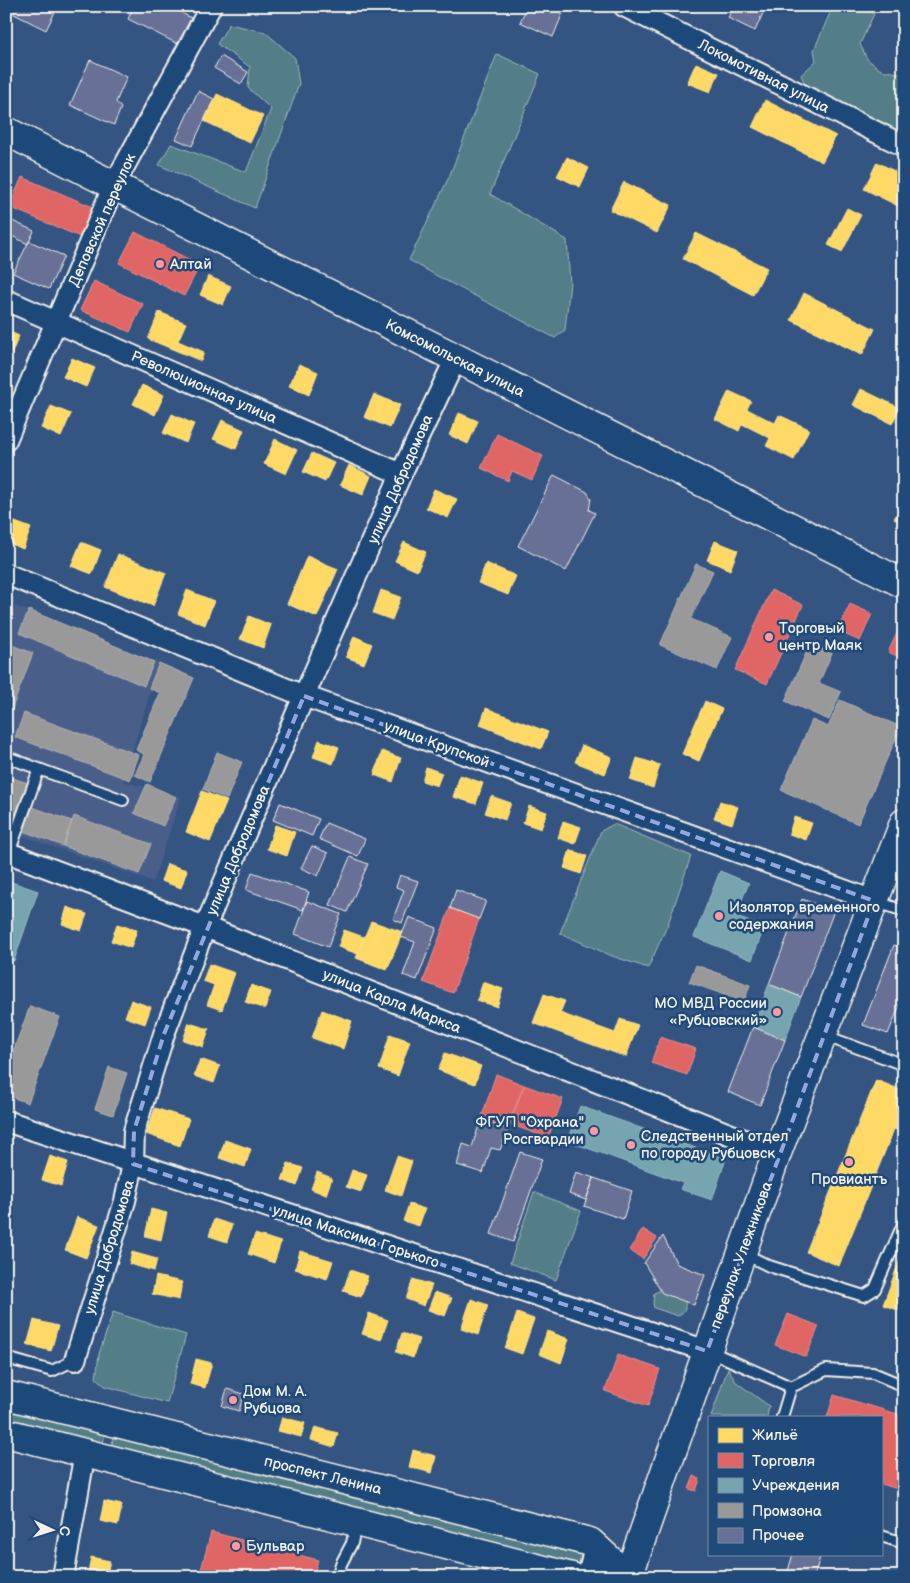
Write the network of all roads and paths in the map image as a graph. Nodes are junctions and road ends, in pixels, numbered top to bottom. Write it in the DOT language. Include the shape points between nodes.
graph roads {
  1 [pos="211,6"];
  2 [pos="624,6"];
  3 [pos="6,130"];
  4 [pos="904,146"];
  5 [pos="114,184"];
  6 [pos="6,300"];
  7 [pos="57,321"];
  8 [pos="456,358"];
  9 [pos="6,440"];
  10 [pos="401,474"];
  11 [pos="6,574"];
  12 [pos="904,584"];
  13 [pos="304,696"];
  14 [pos="7,757"];
  15 [pos="39,769"];
  16 [pos="123,800"];
  17 [pos="904,823"];
  18 [pos="8,852"];
  19 [pos="874,901"];
  20 [pos="904,912"];
  21 [pos="205,927"];
  22 [pos="822,1034"];
  23 [pos="904,1065"];
  24 [pos="6,1121"];
  25 [pos="777,1153"];
  26 [pos="133,1164"];
  27 [pos="904,1222"];
  28 [pos="901,1236"];
  29 [pos="742,1252"];
  30 [pos="707,1351"];
  31 [pos="6,1358"];
  32 [pos="75,1360"];
  33 [pos="904,1386"];
  34 [pos="792,1387"];
  35 [pos="6,1395"];
  36 [pos="782,1416"];
  37 [pos="6,1433"];
  38 [pos="85,1452"];
  39 [pos="357,1522"];
  40 [pos="882,1536"];
  41 [pos="904,1543"];
  42 [pos="595,1546"];
  43 [pos="63,1577"];
  44 [pos="337,1577"];
  45 [pos="572,1577"];
  46 [pos="588,1577"];
  47 [pos="628,1577"];
  1 -- 5 [label="street, Деповской переулок"];
  2 -- 4 [label="street, Локомотивная улица"];
  3 -- 5 [label="main road, Комсомольская улица"];
  5 -- 7 [label="street, Деповской переулок"];
  5 -- 8 [label="main road, Комсомольская улица"];
  6 -- 7 [label="street, Революционная улица"];
  7 -- 9 [label="street, Деповской переулок"];
  7 -- 10 [label="street, Революционная улица"];
  8 -- 10 [label="street, улица Добродомова"];
  8 -- 12 [label="main road, Комсомольская улица"];
  10 -- 13 [label="street, улица Добродомова"];
  11 -- 13 [label="street, улица Крупской"];
  13 -- 19 [label="street, улица Крупской"];
  13 -- 21 [label="street, улица Добродомова"];
  14 -- 15 [label="lane"];
  15 -- 16 [label="lane"];
  15 -- 18 [label="lane"];
  17 -- 19 [label="main road, переулок Улежникова"];
  18 -- 21 [label="street, улица Карла Маркса"];
  19 -- 20 [label="lane"];
  19 -- 22 [label="main road, переулок Улежникова"];
  21 -- 25 [label="street, улица Карла Маркса"];
  21 -- 26 [label="street, улица Добродомова" via="164,1034 136,1123"];
  22 -- 23 [label="lane"];
  22 -- 25 [label="main road, переулок Улежникова"];
  24 -- 26 [label="street, улица Максима Горького"];
  25 -- 29 [label="main road, переулок Улежникова"];
  26 -- 30 [label="street, улица Максима Горького"];
  26 -- 32 [label="street, улица Добродомова" via="125,1201"];
  27 -- 28 [label="lane"];
  28 -- 29 [label="lane" via="875,1289 864,1296 769,1266"];
  29 -- 30 [label="main road, переулок Улежникова"];
  30 -- 34 [label="lane"];
  30 -- 47 [label="main road, переулок Улежникова"];
  31 -- 32 [label="lane" via="52,1371"];
  33 -- 34 [label="lane" via="873,1374 826,1370"];
  34 -- 36 [label="lane"];
  35 -- 42 [label="main road, проспект Ленина" via="590,1542"];
  37 -- 38 [label="main road"];
  38 -- 39 [label="main road"];
  38 -- 43 [label="street"];
  39 -- 44 [label="lane"];
  39 -- 45 [label="main road"];
  40 -- 41 [label="lane"];
  42 -- 46 [label="street"];
  42 -- 47 [label="main road, проспект Ленина"];
}
